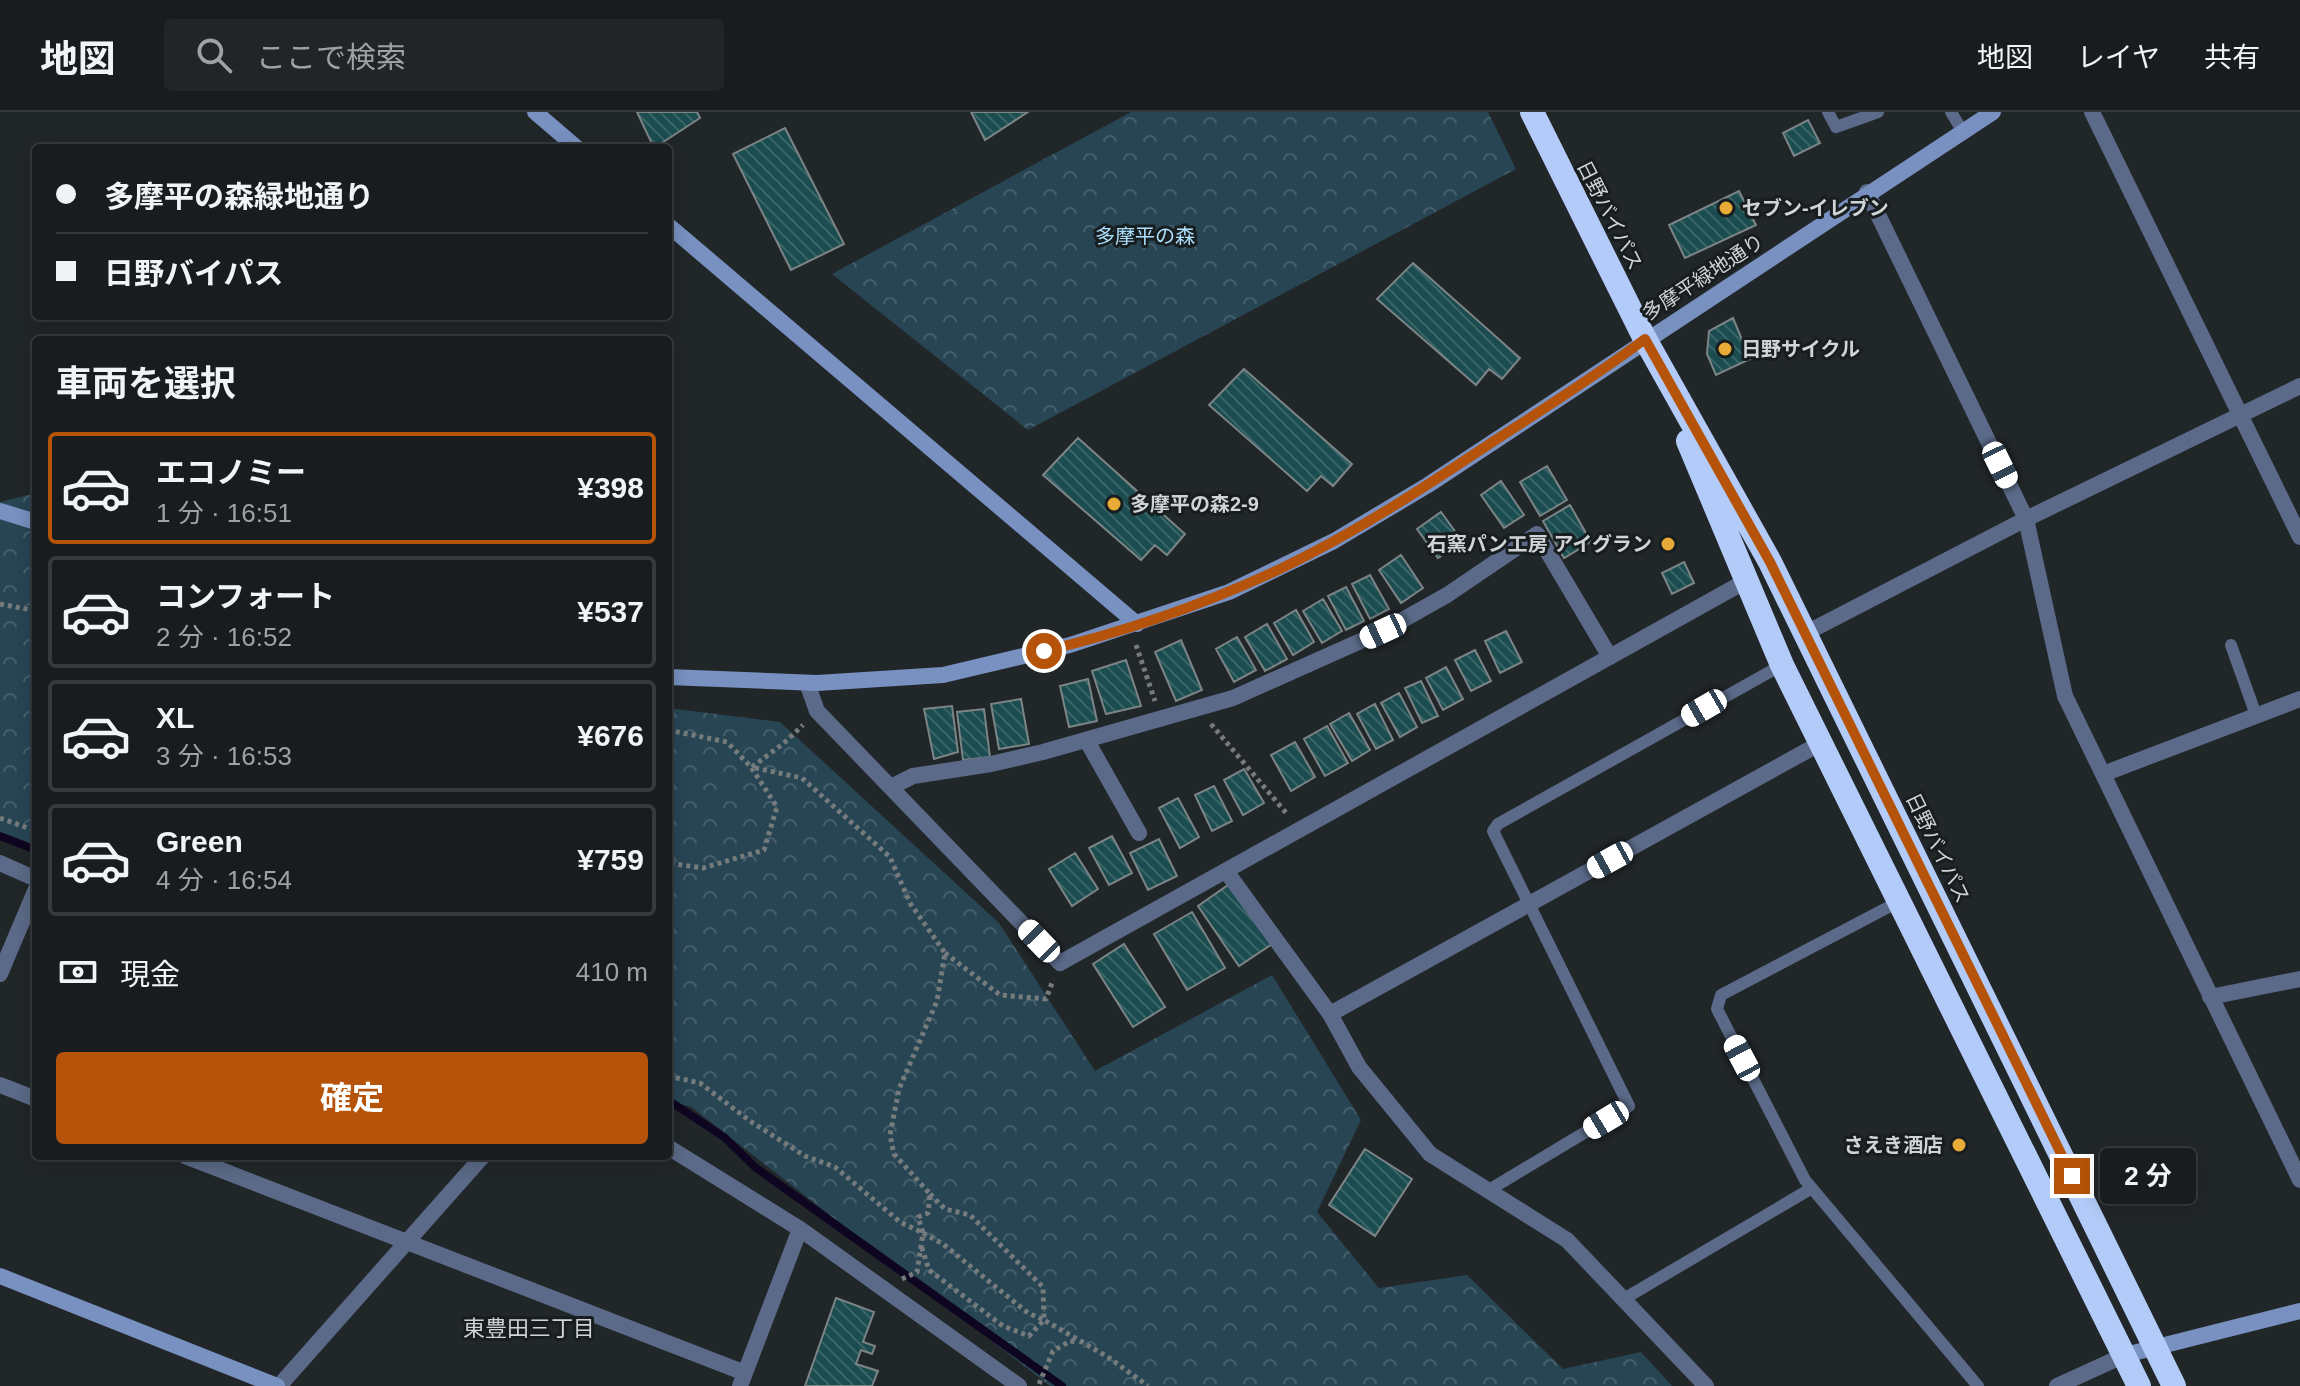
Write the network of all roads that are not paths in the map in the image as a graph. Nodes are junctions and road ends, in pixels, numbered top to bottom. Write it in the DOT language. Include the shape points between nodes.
graph roads {
  1 [pos="535,112"];
  2 [pos="1532,112"];
  3 [pos="1828,112"];
  4 [pos="1878,112"];
  5 [pos="1951,112"];
  6 [pos="1993,112"];
  7 [pos="2092,112"];
  8 [pos="1963,132"];
  9 [pos="572,144"];
  10 [pos="1867,192"];
  11 [pos="672,228"];
  12 [pos="1645,339"];
  13 [pos="2300,386"];
  14 [pos="2240,415"];
  15 [pos="0,511"];
  16 [pos="2026,519"];
  17 [pos="32,521"];
  18 [pos="2300,537"];
  19 [pos="1746,581"];
  20 [pos="1137,624"];
  21 [pos="1806,633"];
  22 [pos="2231,645"];
  23 [pos="1610,657"];
  24 [pos="1782,665"];
  25 [pos="672,677"];
  26 [pos="807,683"];
  27 [pos="2300,699"];
  28 [pos="2256,715"];
  29 [pos="1087,741"];
  30 [pos="1821,743"];
  31 [pos="2103,774"];
  32 [pos="891,787"];
  33 [pos="1139,833"];
  34 [pos="0,863"];
  35 [pos="1226,871"];
  36 [pos="32,877"];
  37 [pos="32,898"];
  38 [pos="1900,901"];
  39 [pos="1531,904"];
  40 [pos="0,974"];
  41 [pos="2300,979"];
  42 [pos="2210,997"];
  43 [pos="1330,1014"];
  44 [pos="0,1085"];
  45 [pos="32,1097"];
  46 [pos="672,1149"];
  47 [pos="195,1160"];
  48 [pos="479,1160"];
  49 [pos="2300,1180"];
  50 [pos="1812,1188"];
  51 [pos="1489,1190"];
  52 [pos="800,1229"];
  53 [pos="407,1241"];
  54 [pos="0,1276"];
  55 [pos="1622,1300"];
  56 [pos="2300,1311"];
  57 [pos="2155,1345"];
  58 [pos="2125,1355"];
  59 [pos="742,1379"];
  60 [pos="278,1386"];
  61 [pos="1019,1386"];
  62 [pos="1706,1386"];
  63 [pos="1978,1386"];
  64 [pos="2057,1386"];
  65 [pos="2139,1386"];
  66 [pos="2174,1386"];
  1 -- 9 [label="street"];
  2 -- 12 [label="highway, 日野バイパス"];
  3 -- 4 [label="lane" via="1836,127"];
  5 -- 8 [label="lane"];
  6 -- 8 [label="street, 多摩平緑地通り"];
  7 -- 14 [label="street"];
  8 -- 10 [label="street, 多摩平緑地通り"];
  10 -- 12 [label="street, 多摩平緑地通り"];
  10 -- 16 [label="street"];
  11 -- 20 [label="street"];
  12 -- 19 [label="highway, 日野バイパス"];
  12 -- 20 [label="street, 多摩平緑地通り" via="1428,485 1334,541 1229,592"];
  12 -- 21 [label="highway, 日野バイパス"];
  13 -- 14 [label="street"];
  14 -- 16 [label="street"];
  14 -- 18 [label="street"];
  15 -- 17 [label="street"];
  16 -- 21 [label="street"];
  16 -- 31 [label="street" via="2065,696"];
  19 -- 23 [label="street"];
  19 -- 24 [label="highway, 日野バイパス"];
  20 -- 26 [label="street, 多摩平緑地通り" via="943,675"];
  21 -- 57 [label="highway, 日野バイパス"];
  22 -- 28 [label="lane"];
  23 -- 29 [label="street" via="1537,534 1383,631 1233,698"];
  23 -- 35 [label="street"];
  24 -- 30 [label="highway, 日野バイパス"];
  24 -- 39 [label="lane" via="1498,824 1493,831"];
  25 -- 26 [label="street, 多摩平緑地通り"];
  26 -- 32 [label="street" via="817,711"];
  27 -- 28 [label="street"];
  28 -- 31 [label="street"];
  29 -- 32 [label="street" via="913,776"];
  29 -- 33 [label="street"];
  30 -- 38 [label="highway, 日野バイパス"];
  30 -- 39 [label="street"];
  31 -- 42 [label="street"];
  32 -- 35 [label="street" via="1060,963"];
  34 -- 36 [label="street"];
  35 -- 43 [label="street"];
  37 -- 40 [label="street"];
  38 -- 50 [label="lane" via="1721,995 1717,1009"];
  38 -- 58 [label="highway, 日野バイパス"];
  39 -- 43 [label="street"];
  39 -- 51 [label="lane" via="1629,1106"];
  41 -- 42 [label="street"];
  42 -- 49 [label="street"];
  43 -- 51 [label="street" via="1359,1067 1430,1154"];
  44 -- 45 [label="street"];
  46 -- 52 [label="street"];
  47 -- 53 [label="street"];
  48 -- 53 [label="street"];
  50 -- 55 [label="lane"];
  50 -- 63 [label="lane"];
  51 -- 55 [label="street" via="1567,1240"];
  52 -- 59 [label="street"];
  52 -- 61 [label="street"];
  53 -- 59 [label="street"];
  53 -- 60 [label="street"];
  54 -- 60 [label="street"];
  55 -- 62 [label="street"];
  56 -- 57 [label="street"];
  57 -- 58 [label="street"];
  57 -- 66 [label="highway, 日野バイパス"];
  58 -- 64 [label="street"];
  58 -- 65 [label="highway, 日野バイパス"];
}
